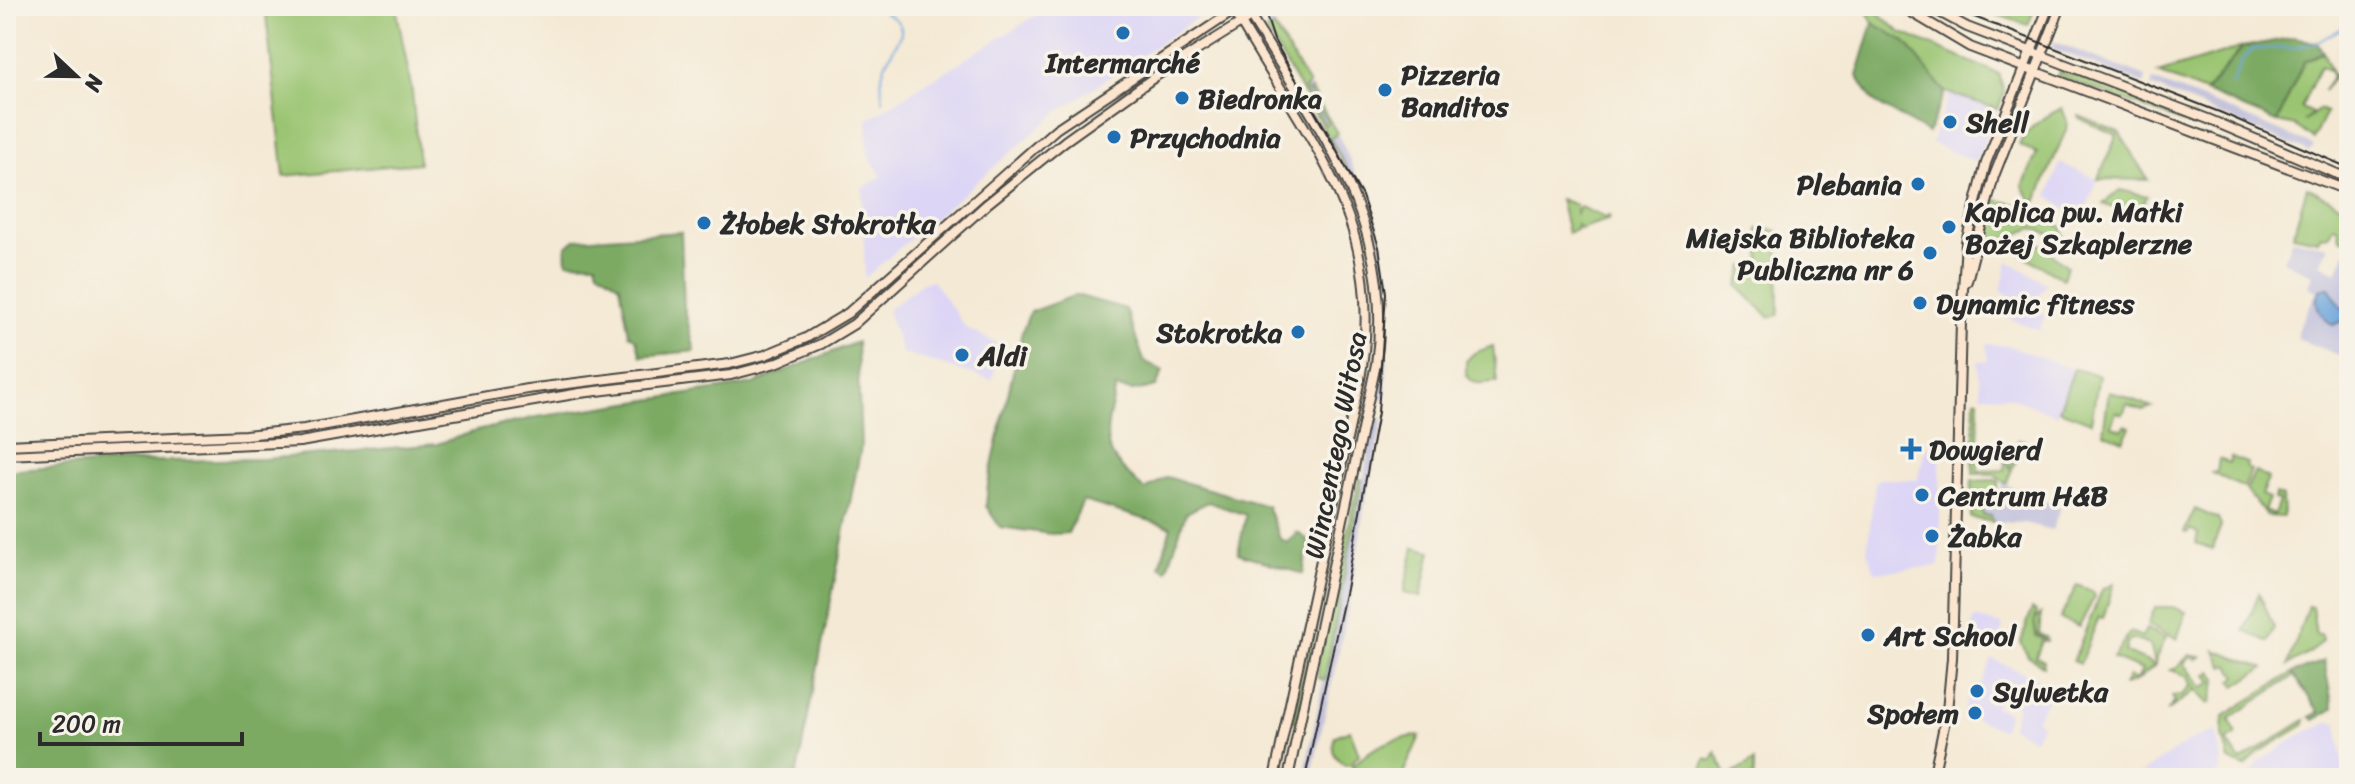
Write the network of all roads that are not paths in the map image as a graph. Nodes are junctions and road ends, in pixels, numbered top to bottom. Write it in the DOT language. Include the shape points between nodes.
graph roads {
  1 [pos="1268,6"];
  2 [pos="1901,6"];
  3 [pos="1928,6"];
  4 [pos="2049,6"];
  5 [pos="2061,6"];
  6 [pos="1238,7"];
  7 [pos="1251,16"];
  8 [pos="1240,23"];
  9 [pos="2031,51"];
  10 [pos="2043,55"];
  11 [pos="2024,68"];
  12 [pos="2036,73"];
  13 [pos="2208,119"];
  14 [pos="2202,134"];
  15 [pos="2349,179"];
  16 [pos="2349,191"];
  17 [pos="1964,289"];
  18 [pos="6,445"];
  19 [pos="6,455"];
  20 [pos="1274,778"];
  21 [pos="1288,778"];
  22 [pos="1933,778"];
  1 -- 7 [label="main road"];
  2 -- 11 [label="main road" via="1958,42"];
  3 -- 9 [label="main road"];
  4 -- 9 [label="main road"];
  5 -- 10 [label="main road"];
  6 -- 7 [label="main road, Wincentego Witosa"];
  6 -- 8 [label="main road, Wincentego Witosa"];
  6 -- 18 [label="main road" via="1032,148 848,313 792,344 730,364 527,389 304,429"];
  7 -- 8 [label="main road"];
  7 -- 21 [label="main road, Wincentego Witosa" via="1351,186 1373,248 1381,296 1376,364"];
  8 -- 19 [label="main road" via="1065,141 854,324 808,351 740,373 580,393 300,442"];
  8 -- 20 [label="main road, Wincentego Witosa" via="1343,198 1358,236 1367,289 1361,374"];
  9 -- 10 [label="main road"];
  9 -- 11 [label="main road"];
  10 -- 12 [label="main road"];
  10 -- 13 [label="main road"];
  11 -- 12 [label="main road"];
  11 -- 17 [label="main road" via="1980,181 1966,242"];
  12 -- 14 [label="main road"];
  12 -- 17 [label="main road" via="1994,176"];
  13 -- 14 [label="main road"];
  13 -- 15 [label="main road"];
  14 -- 16 [label="main road"];
  17 -- 22 [label="main road" via="1952,658"];
}
